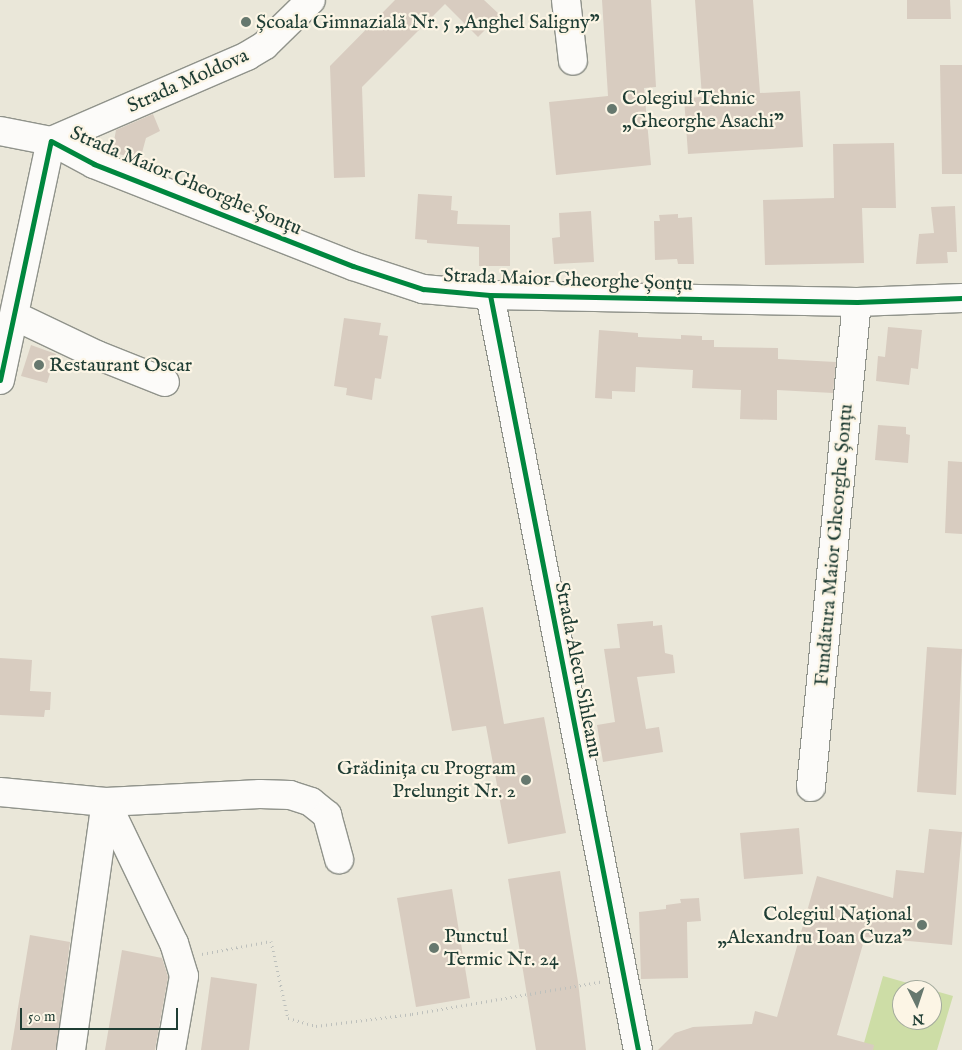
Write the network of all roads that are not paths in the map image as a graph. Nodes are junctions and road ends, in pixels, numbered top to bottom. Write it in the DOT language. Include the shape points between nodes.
graph roads {
  1 [pos="311,0"];
  2 [pos="566,0"];
  3 [pos="573,61"];
  4 [pos="0,131"];
  5 [pos="51,141"];
  6 [pos="490,296"];
  7 [pos="962,298"];
  8 [pos="856,302"];
  9 [pos="15,316"];
  10 [pos="0,380"];
  11 [pos="165,382"];
  12 [pos="811,788"];
  13 [pos="0,792"];
  14 [pos="106,802"];
  15 [pos="339,859"];
  16 [pos="71,1050"];
  17 [pos="171,1050"];
  18 [pos="638,1050"];
  1 -- 5 [label="street, Strada Moldova" via="265,45 247,56"];
  2 -- 3 [label="street"];
  4 -- 5 [label="street, Strada Maior Gheorghe Șonțu"];
  5 -- 6 [label="street, Strada Maior Gheorghe Șonțu" via="94,164 386,278 424,288"];
  5 -- 9 [label="street"];
  6 -- 8 [label="street, Strada Maior Gheorghe Șonțu"];
  6 -- 18 [label="street, Strada Alecu Sihleanu"];
  7 -- 8 [label="street, Strada Maior Gheorghe Șonțu"];
  8 -- 12 [label="street, Fundătura Maior Gheorghe Șonțu"];
  9 -- 10 [label="street"];
  9 -- 11 [label="street" via="96,355"];
  13 -- 14 [label="street"];
  14 -- 15 [label="street" via="290,795 311,802 327,815"];
  14 -- 16 [label="street"];
  14 -- 17 [label="street" via="174,943 184,976"];
}
